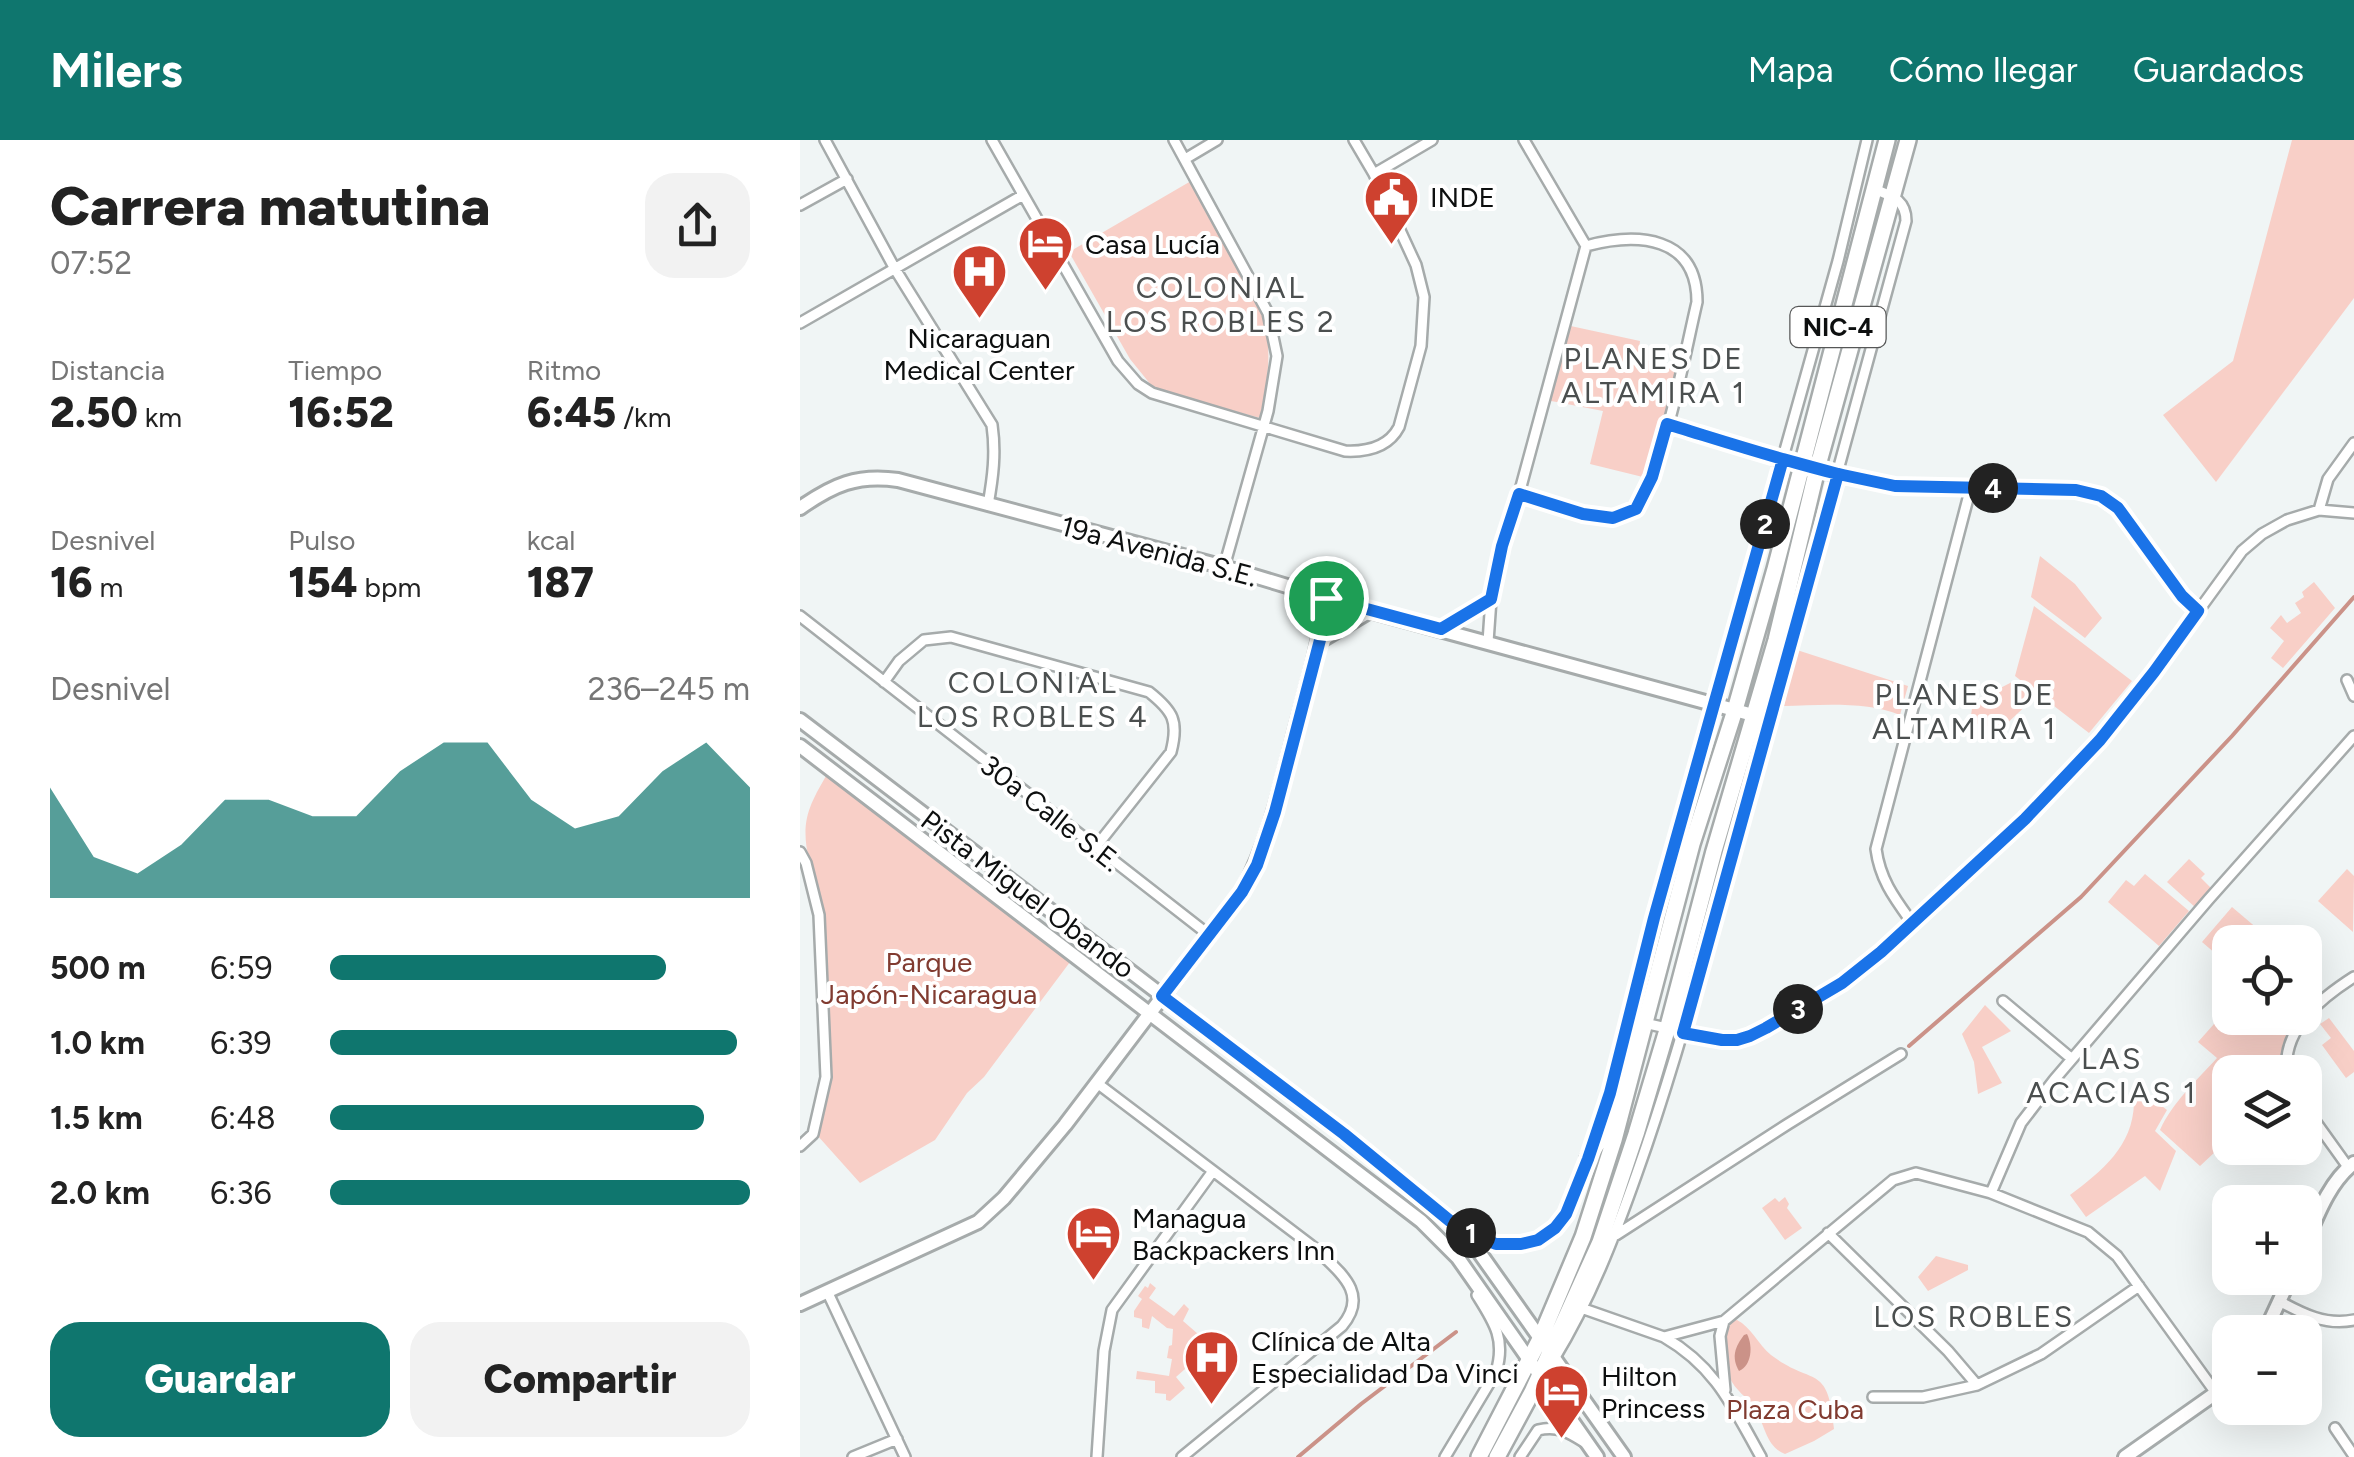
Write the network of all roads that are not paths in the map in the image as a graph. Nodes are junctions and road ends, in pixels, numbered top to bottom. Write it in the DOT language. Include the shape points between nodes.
graph roads {
  1 [pos="825,140"];
  2 [pos="992,140"];
  3 [pos="1174,140"];
  4 [pos="1217,140"];
  5 [pos="1354,140"];
  6 [pos="1432,140"];
  7 [pos="1524,140"];
  8 [pos="1867,140"];
  9 [pos="1887,140"];
  10 [pos="1908,140"];
  11 [pos="1185,159"];
  12 [pos="1374,174"];
  13 [pos="846,178"];
  14 [pos="1874,189"];
  15 [pos="1023,196"];
  16 [pos="1893,197"];
  17 [pos="800,206"];
  18 [pos="1586,246"];
  19 [pos="895,269"];
  20 [pos="800,323"];
  21 [pos="1667,424"];
  22 [pos="1264,426"];
  23 [pos="2354,443"];
  24 [pos="1783,459"];
  25 [pos="1810,467"];
  26 [pos="1838,474"];
  27 [pos="1971,487"];
  28 [pos="1519,494"];
  29 [pos="988,505"];
  30 [pos="800,508"];
  31 [pos="2319,510"];
  32 [pos="2354,513"];
  33 [pos="1224,566"];
  34 [pos="1326,598"];
  35 [pos="1491,599"];
  36 [pos="1370,611"];
  37 [pos="2198,611"];
  38 [pos="800,616"];
  39 [pos="1441,629"];
  40 [pos="1320,640"];
  41 [pos="1488,642"];
  42 [pos="2347,680"];
  43 [pos="884,682"];
  44 [pos="2354,696"];
  45 [pos="1715,705"];
  46 [pos="1735,710"];
  47 [pos="1754,715"];
  48 [pos="800,720"];
  49 [pos="2354,736"];
  50 [pos="800,746"];
  51 [pos="1095,848"];
  52 [pos="800,852"];
  53 [pos="1913,924"];
  54 [pos="1208,935"];
  55 [pos="2354,976"];
  56 [pos="1162,996"];
  57 [pos="2322,999"];
  58 [pos="2003,1001"];
  59 [pos="1150,1014"];
  60 [pos="1644,1023"];
  61 [pos="1675,1031"];
  62 [pos="1901,1054"];
  63 [pos="2072,1060"];
  64 [pos="1635,1066"];
  65 [pos="1097,1083"];
  66 [pos="2322,1128"];
  67 [pos="800,1146"];
  68 [pos="1588,1159"];
  69 [pos="2351,1165"];
  70 [pos="1213,1171"];
  71 [pos="1990,1193"];
  72 [pos="2322,1208"];
  73 [pos="1450,1221"];
  74 [pos="1429,1228"];
  75 [pos="1828,1233"];
  76 [pos="1607,1239"];
  77 [pos="2138,1286"];
  78 [pos="827,1291"];
  79 [pos="2282,1295"];
  80 [pos="2279,1301"];
  81 [pos="800,1304"];
  82 [pos="1584,1308"];
  83 [pos="2273,1315"];
  84 [pos="2354,1320"];
  85 [pos="1724,1321"];
  86 [pos="1664,1337"];
  87 [pos="1548,1350"];
  88 [pos="1530,1362"];
  89 [pos="1540,1376"];
  90 [pos="1977,1385"];
  91 [pos="2212,1388"];
  92 [pos="1726,1393"];
  93 [pos="2212,1396"];
  94 [pos="1873,1397"];
  95 [pos="2334,1428"];
  96 [pos="896,1438"];
  97 [pos="1588,1445"];
  98 [pos="2354,1456"];
  99 [pos="853,1457"];
  100 [pos="905,1457"];
  101 [pos="1097,1457"];
  102 [pos="1182,1457"];
  103 [pos="1445,1457"];
  104 [pos="1479,1457"];
  105 [pos="1497,1457"];
  106 [pos="1520,1457"];
  107 [pos="1597,1457"];
  108 [pos="1624,1457"];
  109 [pos="1761,1457"];
  110 [pos="2124,1457"];
  1 -- 13 [label="street"];
  2 -- 15 [label="street"];
  3 -- 11 [label="street"];
  4 -- 11 [label="street"];
  5 -- 12 [label="street"];
  6 -- 12 [label="street"];
  7 -- 18 [label="street"];
  8 -- 24 [label="street"];
  9 -- 14 [label="highway, NIC-4"];
  10 -- 16 [label="highway, NIC-4"];
  11 -- 22 [label="street" via="1268,313 1277,356"];
  12 -- 22 [label="street" via="1424,296 1421,346 1399,428 1393,438 1358,452"];
  13 -- 17 [label="street"];
  13 -- 19 [label="street"];
  14 -- 16 [label="street"];
  14 -- 25 [label="highway, NIC-4"];
  15 -- 19 [label="street"];
  15 -- 22 [label="street" via="1118,361 1138,384"];
  16 -- 25 [label="highway, NIC-4"];
  16 -- 26 [label="street" via="1906,221"];
  18 -- 21 [label="street" via="1634,238 1672,248 1688,262 1697,302"];
  18 -- 28 [label="street"];
  19 -- 20 [label="street"];
  19 -- 29 [label="street" via="992,425"];
  21 -- 24 [label="street"];
  21 -- 28 [label="street" via="1636,509 1613,518"];
  22 -- 33 [label="street"];
  23 -- 31 [label="street" via="2328,479"];
  24 -- 25 [label="street"];
  24 -- 45 [label="street"];
  25 -- 26 [label="street"];
  25 -- 46 [label="highway, NIC-4"];
  25 -- 47 [label="highway, NIC-4"];
  26 -- 27 [label="street" via="1895,486"];
  26 -- 61 [label="street"];
  27 -- 37 [label="street" via="2101,496 2118,508"];
  27 -- 53 [label="street" via="1876,849 1886,887"];
  28 -- 35 [label="street"];
  29 -- 30 [label="street, 19a Avenida S.E." via="878,477 842,482"];
  29 -- 33 [label="street, 19a Avenida S.E."];
  31 -- 32 [label="street"];
  31 -- 37 [label="street" via="2262,534"];
  33 -- 34 [label="street, 19a Avenida S.E."];
  34 -- 36 [label="street, 19a Avenida S.E."];
  34 -- 40 [label="street"];
  35 -- 39 [label="street"];
  35 -- 41 [label="street"];
  36 -- 39 [label="street, 19a Avenida S.E."];
  36 -- 40 [label="street"];
  37 -- 53 [label="street" via="2100,740"];
  38 -- 43 [label="street, 30a Calle S.E."];
  39 -- 41 [label="street, 19a Avenida S.E."];
  40 -- 54 [label="street" via="1257,865"];
  41 -- 45 [label="street, 19a Avenida S.E."];
  42 -- 44 [label="street"];
  43 -- 51 [label="street, 30a Calle S.E."];
  43 -- 51 [label="street" via="924,640 952,637 1149,692 1175,721 1171,752"];
  45 -- 46 [label="street, 19a Avenida S.E."];
  45 -- 68 [label="street"];
  46 -- 47 [label="street, 19a Avenida S.E."];
  46 -- 60 [label="highway, NIC-4"];
  47 -- 61 [label="highway, NIC-4" via="1714,851"];
  48 -- 56 [label="street, Pista Miguel Obando"];
  49 -- 63 [label="street"];
  50 -- 59 [label="street, Pista Miguel Obando"];
  51 -- 54 [label="street, 30a Calle S.E."];
  52 -- 67 [label="street" via="819,915 826,1077 813,1134"];
  53 -- 61 [label="street" via="1842,983 1766,1028 1737,1040"];
  54 -- 56 [label="street"];
  55 -- 57 [label="street"];
  56 -- 59 [label="street"];
  56 -- 73 [label="street, Pista Miguel Obando"];
  58 -- 63 [label="street"];
  59 -- 65 [label="street"];
  59 -- 74 [label="street, Pista Miguel Obando"];
  60 -- 61 [label="street"];
  60 -- 64 [label="highway, NIC-4"];
  61 -- 76 [label="highway, NIC-4"];
  62 -- 76 [label="street"];
  63 -- 71 [label="street" via="2021,1122"];
  64 -- 68 [label="highway"];
  64 -- 87 [label="highway, NIC-4"];
  65 -- 70 [label="street"];
  65 -- 78 [label="street" via="978,1222"];
  66 -- 69 [label="street"];
  68 -- 73 [label="street" via="1561,1221 1538,1240 1496,1244"];
  69 -- 72 [label="street"];
  70 -- 101 [label="street" via="1112,1310"];
  70 -- 102 [label="street" via="1316,1249 1346,1280 1354,1302 1342,1326"];
  71 -- 75 [label="street" via="1916,1173 1893,1180"];
  71 -- 77 [label="street" via="2088,1232 2118,1256"];
  73 -- 87 [label="street, Pista Miguel Obando"];
  74 -- 88 [label="street, Pista Miguel Obando" via="1458,1258"];
  74 -- 103 [label="street" via="1495,1323 1500,1354"];
  75 -- 85 [label="street"];
  75 -- 90 [label="street"];
  76 -- 82 [label="street"];
  76 -- 87 [label="highway, NIC-4"];
  77 -- 90 [label="street" via="2042,1354"];
  77 -- 91 [label="street"];
  78 -- 81 [label="street"];
  78 -- 96 [label="street"];
  79 -- 80 [label="street"];
  80 -- 83 [label="street"];
  80 -- 84 [label="street" via="2309,1317"];
  82 -- 86 [label="street"];
  82 -- 87 [label="street"];
  85 -- 86 [label="street"];
  85 -- 92 [label="street"];
  86 -- 92 [label="street" via="1703,1364"];
  87 -- 88 [label="highway, NIC-4"];
  87 -- 89 [label="highway, NIC-4"];
  87 -- 108 [label="street, Pista Miguel Obando"];
  88 -- 89 [label="street, Pista Miguel Obando"];
  88 -- 104 [label="highway, NIC-4"];
  89 -- 97 [label="street, Pista Miguel Obando"];
  89 -- 105 [label="highway, NIC-4"];
  90 -- 94 [label="street" via="1923,1397"];
  92 -- 109 [label="street"];
  93 -- 110 [label="street"];
  95 -- 98 [label="street"];
  96 -- 99 [label="street"];
  96 -- 100 [label="street"];
  97 -- 106 [label="street" via="1549,1427 1538,1430"];
  97 -- 107 [label="street, Pista Miguel Obando"];
}
